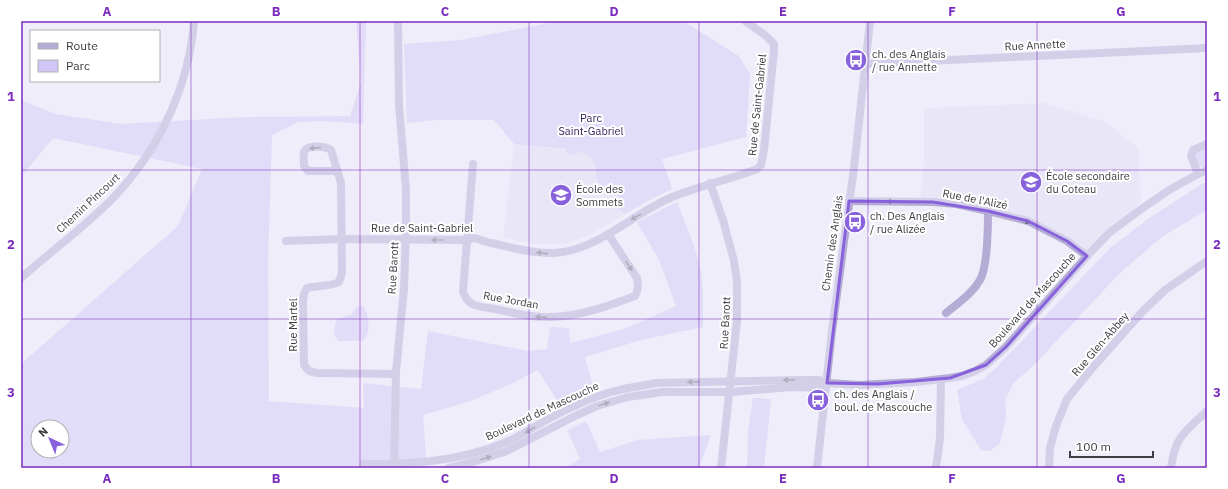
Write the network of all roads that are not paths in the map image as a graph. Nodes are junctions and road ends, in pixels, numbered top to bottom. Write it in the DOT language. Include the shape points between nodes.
graph roads {
  1 [pos="194,21"];
  2 [pos="398,21"];
  3 [pos="745,21"];
  4 [pos="870,21"];
  5 [pos="1207,48"];
  6 [pos="865,64"];
  7 [pos="1207,144"];
  8 [pos="474,164"];
  9 [pos="1207,170"];
  10 [pos="338,172"];
  11 [pos="1198,174"];
  12 [pos="710,183"];
  13 [pos="849,201"];
  14 [pos="988,211"];
  15 [pos="608,234"];
  16 [pos="342,239"];
  17 [pos="406,240"];
  18 [pos="468,240"];
  19 [pos="286,241"];
  20 [pos="1087,256"];
  21 [pos="1207,261"];
  22 [pos="21,278"];
  23 [pos="946,313"];
  24 [pos="396,374"];
  25 [pos="941,379"];
  26 [pos="732,382"];
  27 [pos="827,383"];
  28 [pos="731,392"];
  29 [pos="1207,411"];
  30 [pos="363,464"];
  31 [pos="394,466"];
  32 [pos="449,468"];
  33 [pos="721,468"];
  34 [pos="817,468"];
  35 [pos="936,468"];
  36 [pos="1049,468"];
  37 [pos="1171,468"];
  1 -- 22 [label="street, Chemin Pincourt" via="187,65 177,96 158,139 125,185 108,203"];
  2 -- 17 [label="street, Rue Barott" via="399,105 406,190"];
  3 -- 12 [label="street, Rue de Saint-Gabriel" via="774,44 761,165 746,174"];
  4 -- 6 [label="street, Chemin des Anglais"];
  5 -- 6 [label="street, Rue Annette"];
  6 -- 13 [label="street, Chemin des Anglais"];
  7 -- 11 [label="street" via="1193,150 1191,156"];
  8 -- 18 [label="street"];
  9 -- 11 [label="street, Boulevard de Mascouche"];
  10 -- 10 [label="street, Rue Martel, one-way" via="331,150 305,150 304,166 308,171"];
  10 -- 16 [label="street, Rue Martel" via="341,183"];
  11 -- 20 [label="street, Boulevard de Mascouche" via="1128,218"];
  12 -- 15 [label="street, Rue de Saint-Gabriel, one-way" via="654,205"];
  12 -- 26 [label="street, Rue Barott" via="723,220 737,282"];
  13 -- 14 [label="street, Rue de l'Alizé, one-way" via="933,202"];
  13 -- 27 [label="street, Chemin des Anglais"];
  14 -- 20 [label="street, Rue de l'Alizé, one-way" via="1028,221 1067,241"];
  14 -- 23 [label="street" via="985,262 980,279 968,295"];
  15 -- 18 [label="street, Rue de Saint-Gabriel, one-way" via="580,247 553,254 474,238"];
  15 -- 18 [label="street, Rue Jordan, one-way" via="637,278 638,292 635,296 603,308 576,315 552,317 525,316 472,305 463,291"];
  16 -- 17 [label="street, Rue de Saint-Gabriel"];
  16 -- 19 [label="street, Rue de Saint-Gabriel"];
  16 -- 24 [label="street, Rue Martel" via="342,273 339,282 307,288 304,294 304,365 309,371 317,373"];
  18 -- 17 [label="street, Rue de Saint-Gabriel, one-way"];
  17 -- 24 [label="street, Rue Barott"];
  20 -- 25 [label="street, Boulevard de Mascouche" via="1006,347 986,365 962,376"];
  21 -- 36 [label="street, Rue Glen-Abbey" via="1165,290 1094,366 1068,399 1056,426 1050,448"];
  24 -- 31 [label="street, Rue Barott"];
  25 -- 27 [label="street, Boulevard de Mascouche" via="878,384"];
  25 -- 35 [label="street" via="940,439"];
  27 -- 26 [label="street, Boulevard de Mascouche, one-way" via="819,380"];
  26 -- 28 [label="street, Rue Barott"];
  26 -- 31 [label="street, Boulevard de Mascouche, one-way" via="656,383 612,392 572,407 505,443 444,460"];
  27 -- 28 [label="street, Boulevard de Mascouche" via="819,388 792,387"];
  27 -- 34 [label="street, Chemin des Anglais"];
  32 -- 28 [label="street, Boulevard de Mascouche, one-way" via="507,451 576,415 618,400 662,392"];
  28 -- 33 [label="street, Rue Barott"];
  29 -- 37 [label="street" via="1176,444"];
  30 -- 31 [label="street, Boulevard de Mascouche"];
}
